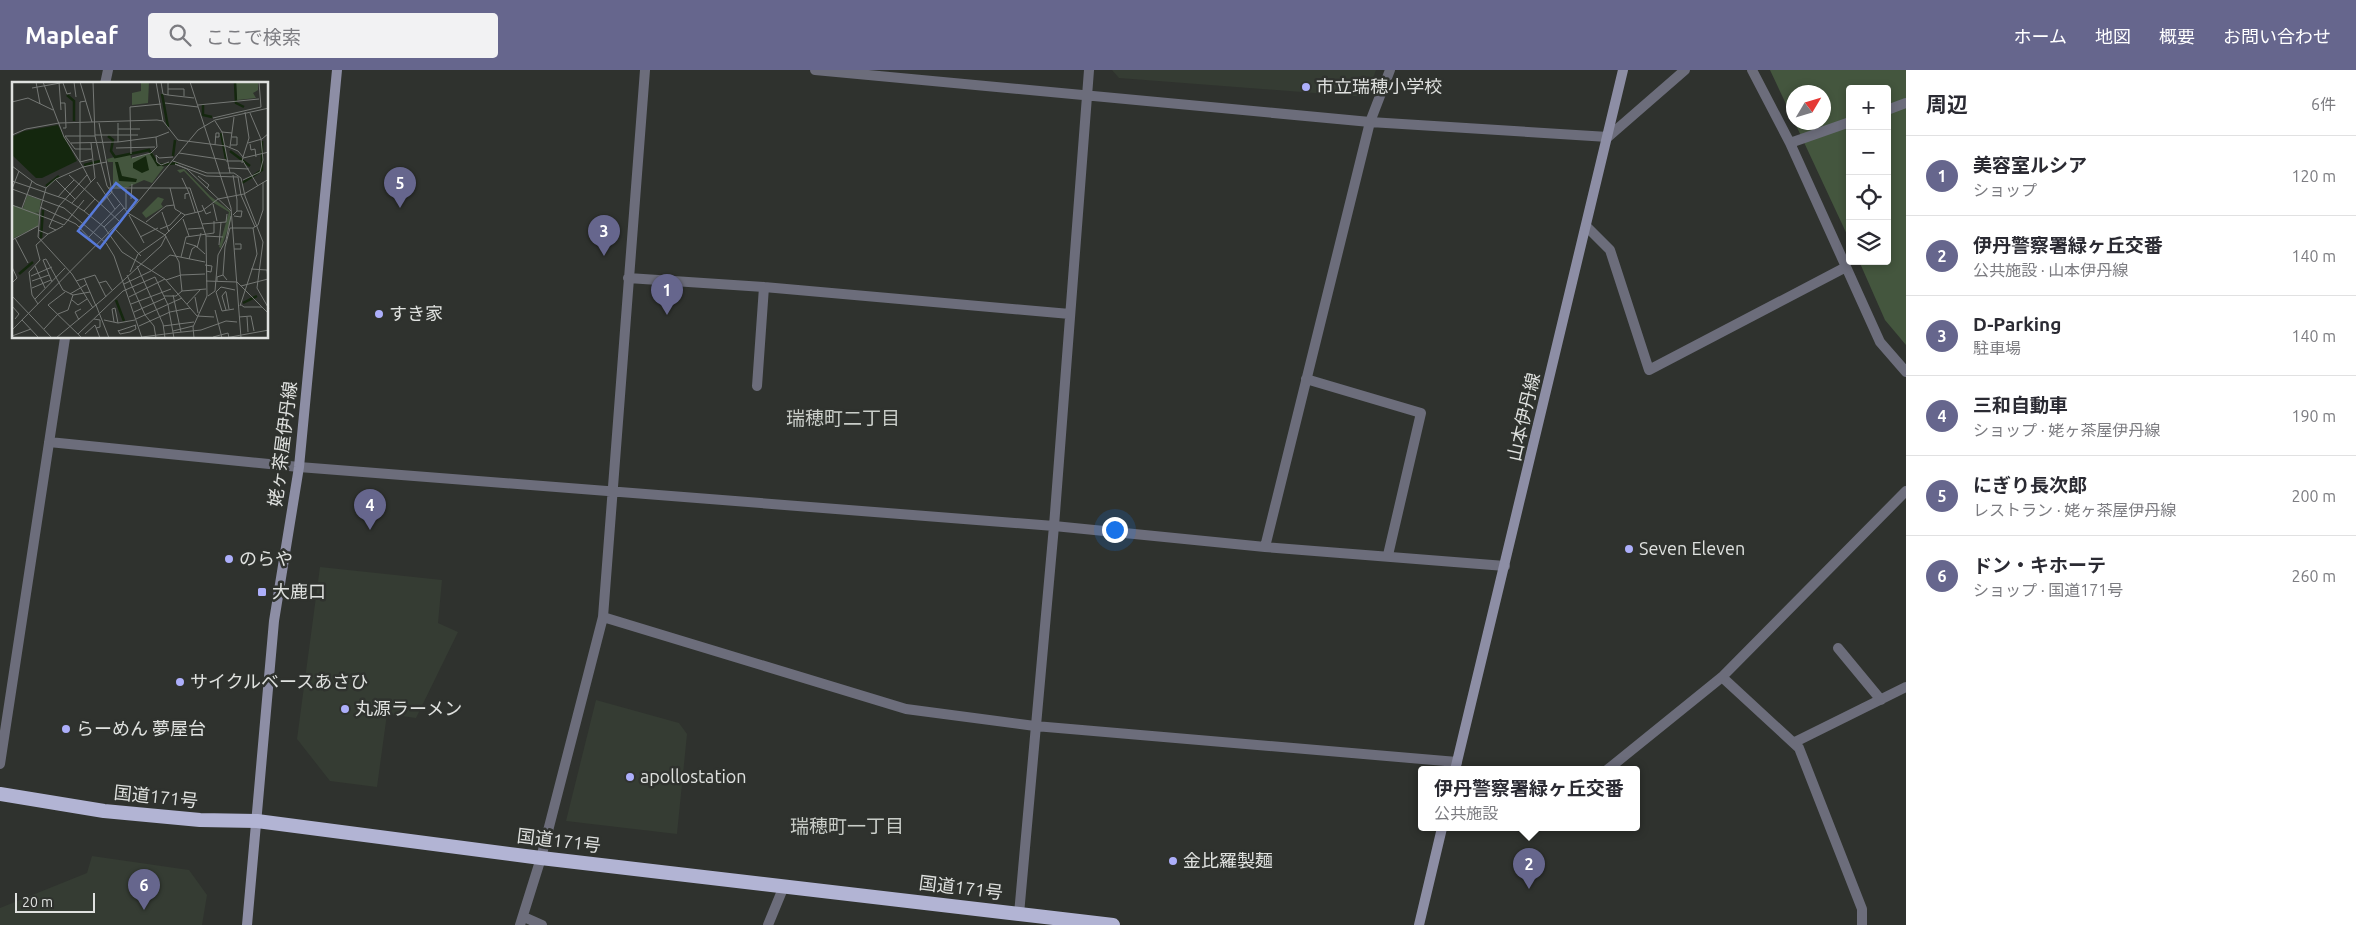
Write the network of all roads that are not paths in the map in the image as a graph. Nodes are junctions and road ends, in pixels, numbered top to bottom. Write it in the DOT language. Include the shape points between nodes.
graph roads {
  1 [pos="336,70"];
  2 [pos="645,70"];
  3 [pos="815,70"];
  4 [pos="1089,70"];
  5 [pos="1390,70"];
  6 [pos="1624,70"];
  7 [pos="1685,70"];
  8 [pos="1752,70"];
  9 [pos="1087,94"];
  10 [pos="1906,103"];
  11 [pos="1891,109"];
  12 [pos="1370,122"];
  13 [pos="1846,123"];
  14 [pos="1608,137"];
  15 [pos="1790,143"];
  16 [pos="1586,226"];
  17 [pos="1846,267"];
  18 [pos="628,278"];
  19 [pos="764,287"];
  20 [pos="1070,314"];
  21 [pos="65,339"];
  22 [pos="1906,372"];
  23 [pos="1306,379"];
  24 [pos="757,386"];
  25 [pos="49,442"];
  26 [pos="299,467"];
  27 [pos="1906,491"];
  28 [pos="612,492"];
  29 [pos="1054,526"];
  30 [pos="1265,547"];
  31 [pos="1388,555"];
  32 [pos="1505,566"];
  33 [pos="603,617"];
  34 [pos="1838,648"];
  35 [pos="1722,677"];
  36 [pos="1906,687"];
  37 [pos="1881,700"];
  38 [pos="1036,726"];
  39 [pos="1794,742"];
  40 [pos="0,764"];
  41 [pos="1456,766"];
  42 [pos="1612,766"];
  43 [pos="0,794"];
  44 [pos="257,821"];
  45 [pos="1441,831"];
  46 [pos="541,858"];
  47 [pos="784,886"];
  48 [pos="1019,914"];
  49 [pos="522,921"];
  50 [pos="247,925"];
  51 [pos="542,925"];
  52 [pos="768,925"];
  53 [pos="1113,925"];
  54 [pos="1419,925"];
  55 [pos="1862,925"];
  1 -- 26 [label="main road, 姥ヶ茶屋伊丹線"];
  2 -- 18 [label="street"];
  3 -- 9 [label="street"];
  4 -- 9 [label="street"];
  5 -- 12 [label="street"];
  6 -- 14 [label="main road, 山本伊丹線"];
  7 -- 14 [label="street"];
  8 -- 15 [label="street"];
  9 -- 12 [label="street"];
  9 -- 20 [label="street"];
  10 -- 11 [label="street"];
  12 -- 14 [label="street"];
  12 -- 23 [label="street"];
  13 -- 15 [label="street"];
  14 -- 16 [label="main road, 山本伊丹線"];
  15 -- 17 [label="street"];
  16 -- 17 [label="street" via="1610,250 1649,370"];
  16 -- 32 [label="main road, 山本伊丹線"];
  17 -- 22 [label="street" via="1880,342"];
  18 -- 19 [label="street"];
  18 -- 28 [label="street"];
  19 -- 20 [label="street"];
  19 -- 24 [label="street"];
  20 -- 29 [label="street"];
  21 -- 25 [label="street"];
  23 -- 30 [label="street"];
  23 -- 31 [label="street" via="1421,413"];
  25 -- 26 [label="street"];
  25 -- 40 [label="street"];
  26 -- 28 [label="street"];
  26 -- 44 [label="main road, 姥ヶ茶屋伊丹線" via="278,591"];
  27 -- 35 [label="street"];
  28 -- 29 [label="street"];
  28 -- 33 [label="street"];
  29 -- 30 [label="street"];
  29 -- 38 [label="street"];
  30 -- 31 [label="street"];
  31 -- 32 [label="street"];
  32 -- 41 [label="main road, 山本伊丹線"];
  33 -- 38 [label="street" via="906,709"];
  33 -- 46 [label="street"];
  34 -- 37 [label="street"];
  35 -- 39 [label="street"];
  35 -- 42 [label="street"];
  36 -- 37 [label="street"];
  37 -- 39 [label="street"];
  38 -- 41 [label="street"];
  38 -- 48 [label="street"];
  39 -- 55 [label="street" via="1862,909"];
  43 -- 44 [label="highway, 国道171号" via="104,811 200,820"];
  44 -- 46 [label="highway, 国道171号"];
  44 -- 50 [label="main road"];
  45 -- 54 [label="main road"];
  46 -- 47 [label="highway, 国道171号"];
  46 -- 49 [label="street"];
  47 -- 48 [label="highway, 国道171号"];
  47 -- 52 [label="street"];
  48 -- 53 [label="highway, 国道171号"];
  49 -- 51 [label="street"];
}
